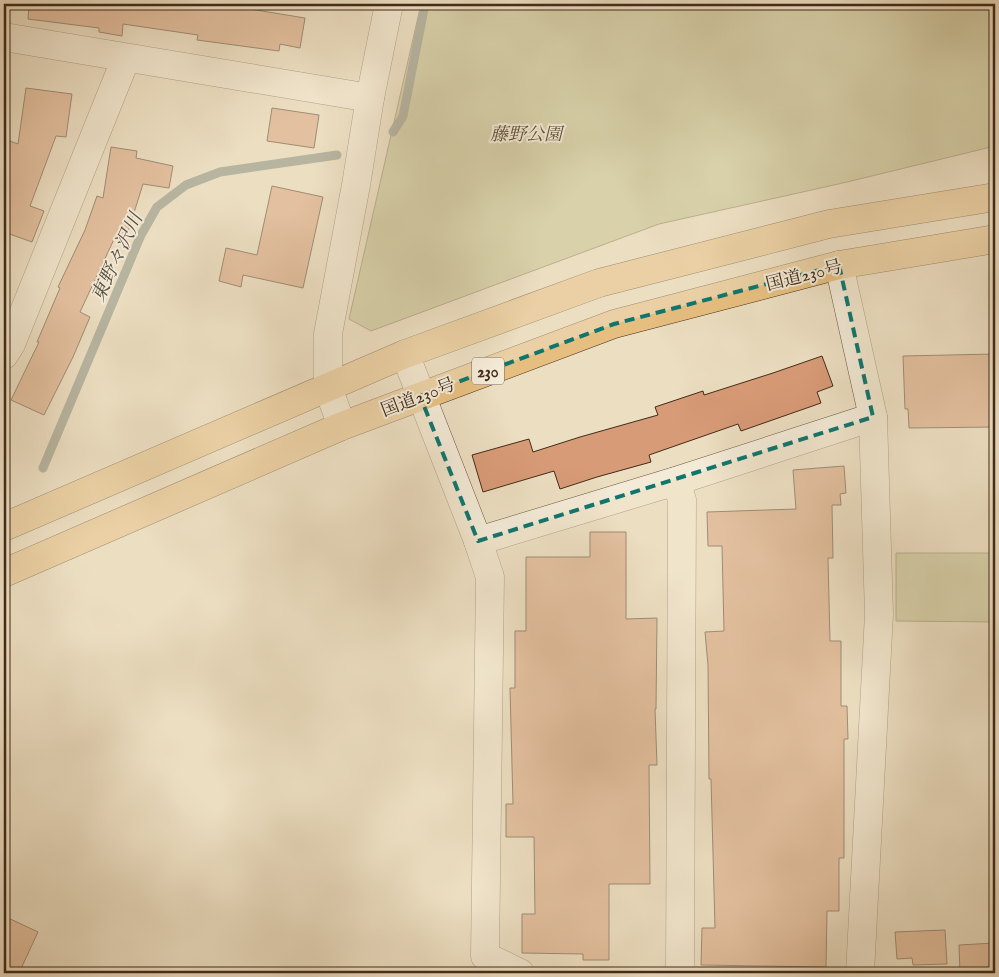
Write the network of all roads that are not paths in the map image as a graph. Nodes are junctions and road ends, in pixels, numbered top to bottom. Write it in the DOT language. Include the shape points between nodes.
graph roads {
  1 [pos="389,4"];
  2 [pos="4,38"];
  3 [pos="126,58"];
  4 [pos="370,98"];
  5 [pos="995,197"];
  6 [pos="995,239"];
  7 [pos="839,265"];
  8 [pos="405,354"];
  9 [pos="4,356"];
  10 [pos="328,388"];
  11 [pos="420,396"];
  12 [pos="873,417"];
  13 [pos="342,426"];
  14 [pos="676,481"];
  15 [pos="4,527"];
  16 [pos="478,541"];
  17 [pos="4,573"];
  18 [pos="520,973"];
  19 [pos="680,973"];
  20 [pos="860,973"];
  1 -- 4 [label="street"];
  2 -- 3 [label="street"];
  3 -- 4 [label="street"];
  3 -- 9 [label="street"];
  4 -- 10 [label="street" via="328,334"];
  5 -- 8 [label="highway" via="829,224 599,283"];
  6 -- 7 [label="highway, 国道230号 / 230"];
  7 -- 11 [label="highway, 国道230号 / 230" via="614,324"];
  7 -- 12 [label="street"];
  8 -- 10 [label="highway"];
  8 -- 11 [label="street"];
  10 -- 13 [label="street"];
  10 -- 15 [label="highway"];
  11 -- 13 [label="highway, 国道230号 / 230"];
  11 -- 16 [label="street"];
  12 -- 14 [label="street"];
  12 -- 20 [label="street" via="879,614"];
  13 -- 17 [label="highway, 国道230号 / 230"];
  14 -- 16 [label="street"];
  14 -- 19 [label="street" via="682,500"];
  16 -- 18 [label="street" via="490,577 485,956"];
}
